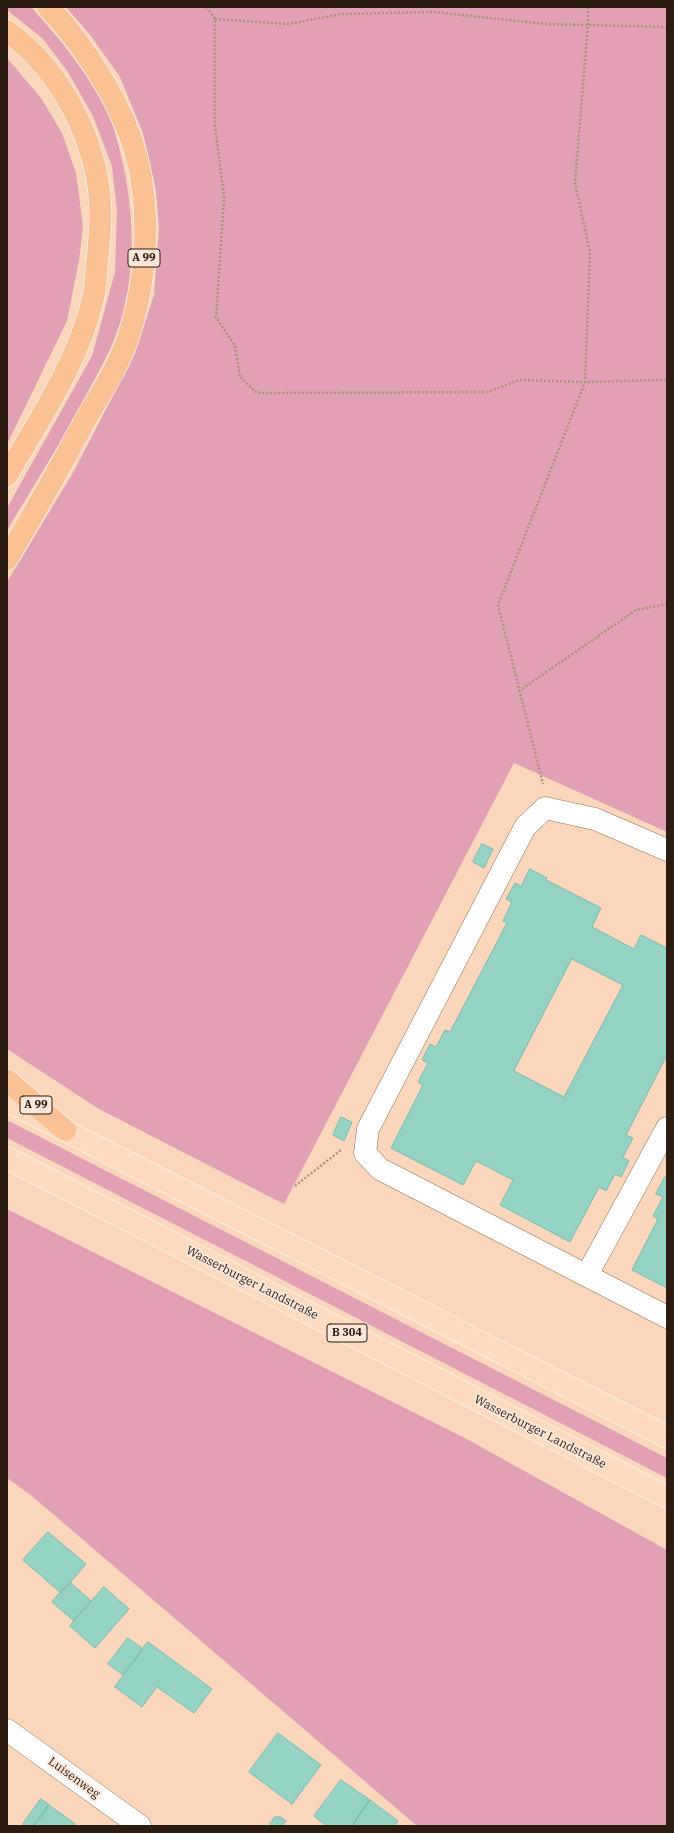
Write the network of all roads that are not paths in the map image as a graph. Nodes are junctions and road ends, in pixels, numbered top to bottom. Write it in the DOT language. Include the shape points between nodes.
graph roads {
  1 [pos="48,7"];
  2 [pos="7,32"];
  3 [pos="7,474"];
  4 [pos="7,558"];
  5 [pos="667,850"];
  6 [pos="7,1080"];
  7 [pos="7,1101"];
  8 [pos="667,1128"];
  9 [pos="65,1130"];
  10 [pos="7,1158"];
  11 [pos="587,1275"];
  12 [pos="667,1317"];
  13 [pos="667,1437"];
  14 [pos="667,1497"];
  15 [pos="7,1730"];
  16 [pos="140,1826"];
  1 -- 4 [label="highway, A 99" via="85,51 130,136 140,176 144,216 144,261 138,301 126,342 99,396"];
  2 -- 3 [label="highway" via="52,75 85,134 95,166 100,226 94,298 81,337 58,388"];
  5 -- 11 [label="street" via="595,819 545,808 522,832 368,1129 365,1153 380,1169"];
  6 -- 9 [label="highway, A 99"];
  7 -- 9 [label="main road"];
  8 -- 11 [label="street"];
  9 -- 13 [label="main road"];
  10 -- 14 [label="main road, Wasserburger Landstraße / B 304"];
  11 -- 12 [label="street"];
  15 -- 16 [label="street, Luisenweg"];
}
